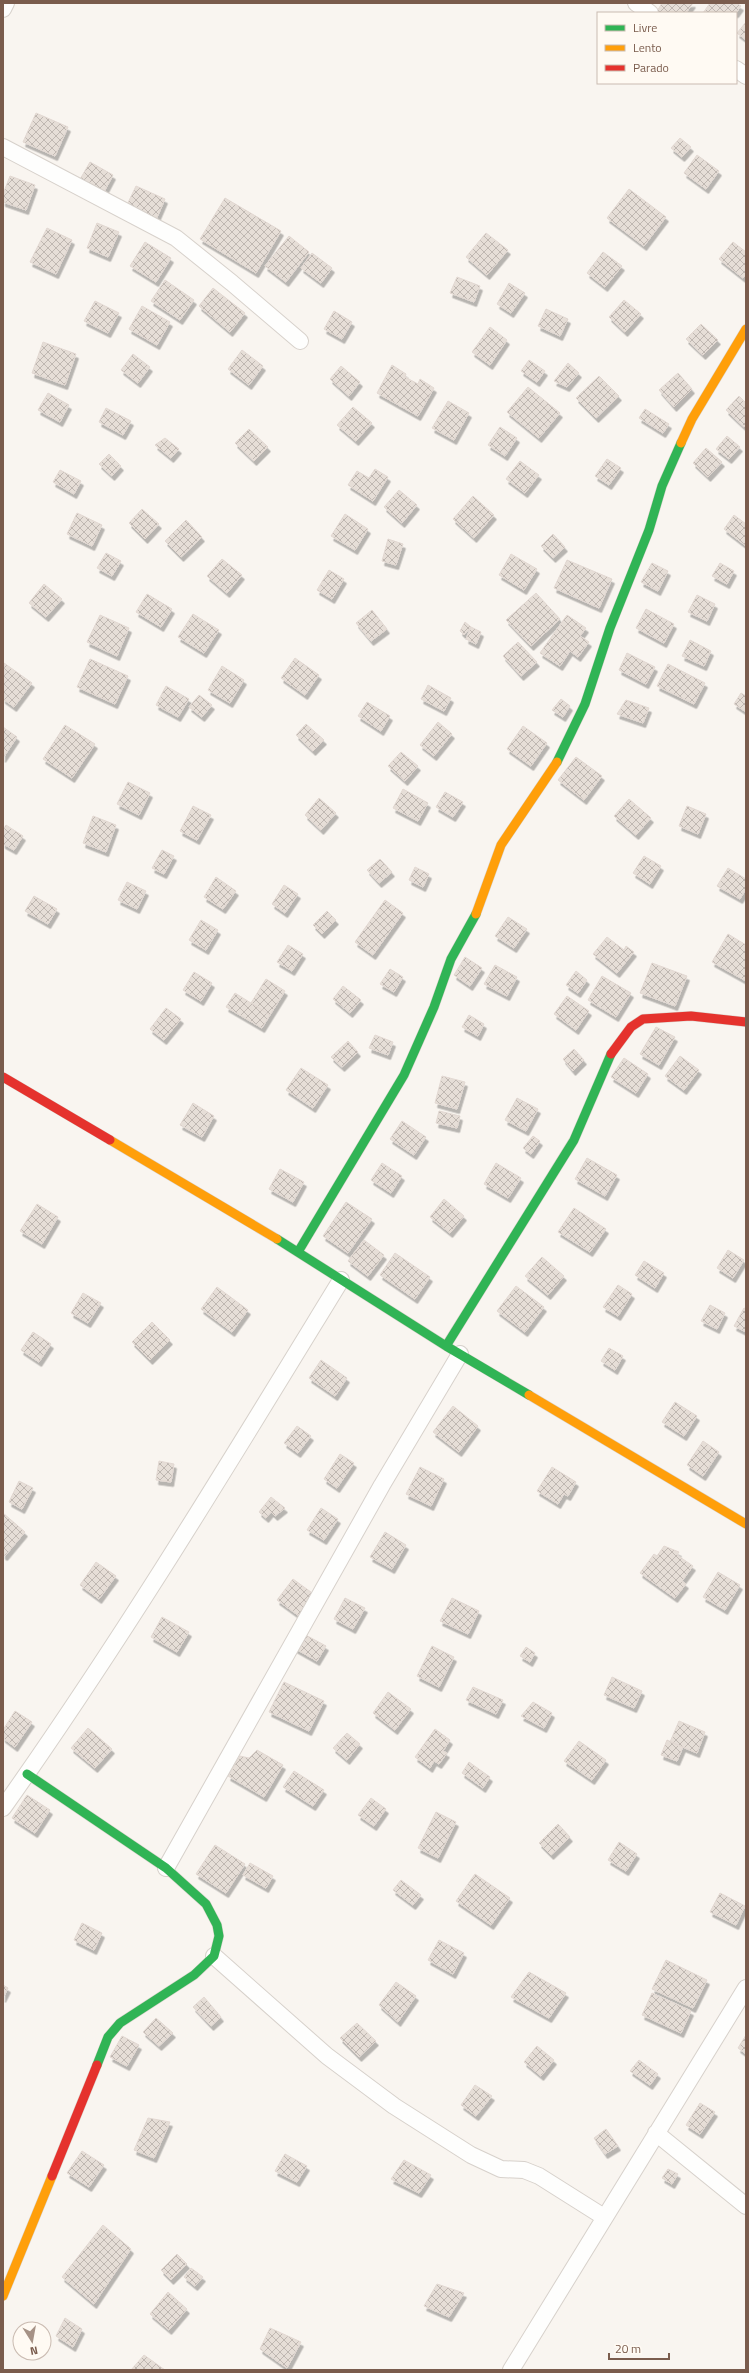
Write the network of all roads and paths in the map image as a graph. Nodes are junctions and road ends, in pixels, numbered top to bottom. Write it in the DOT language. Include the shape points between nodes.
graph roads {
  1 [pos="6,3"];
  2 [pos="636,3"];
  3 [pos="3,9"];
  4 [pos="649,12"];
  5 [pos="737,71"];
  6 [pos="746,76"];
  7 [pos="3,147"];
  8 [pos="746,329"];
  9 [pos="300,341"];
  10 [pos="746,1022"];
  11 [pos="3,1077"];
  12 [pos="298,1252"];
  13 [pos="342,1280"];
  14 [pos="453,1350"];
  15 [pos="746,1523"];
  16 [pos="27,1774"];
  17 [pos="3,1808"];
  18 [pos="166,1868"];
  19 [pos="214,1956"];
  20 [pos="746,1988"];
  21 [pos="656,2133"];
  22 [pos="746,2206"];
  23 [pos="604,2217"];
  24 [pos="3,2296"];
  25 [pos="511,2370"];
  1 -- 3 [label="street"];
  2 -- 4 [label="street"];
  5 -- 6 [label="street"];
  7 -- 9 [label="street" via="176,238"];
  8 -- 12 [label="street" via="692,419 662,486 649,530 610,628 585,704 561,756 501,845 474,918 451,959 434,1008 404,1075"];
  10 -- 14 [label="street" via="691,1016 656,1017 643,1019 631,1027 608,1058 574,1140"];
  11 -- 12 [label="street"];
  12 -- 13 [label="street"];
  13 -- 14 [label="street"];
  13 -- 16 [label="street" via="149,1592"];
  14 -- 15 [label="street"];
  14 -- 18 [label="street" via="382,1485"];
  16 -- 17 [label="street"];
  16 -- 18 [label="street"];
  18 -- 19 [label="street" via="206,1904 219,1936"];
  19 -- 23 [label="street" via="327,2056 394,2106 471,2156 500,2169 524,2170 539,2176"];
  19 -- 24 [label="street" via="194,1975 120,2023 108,2037"];
  20 -- 21 [label="street"];
  21 -- 22 [label="street"];
  21 -- 23 [label="street"];
  23 -- 25 [label="street"];
}
